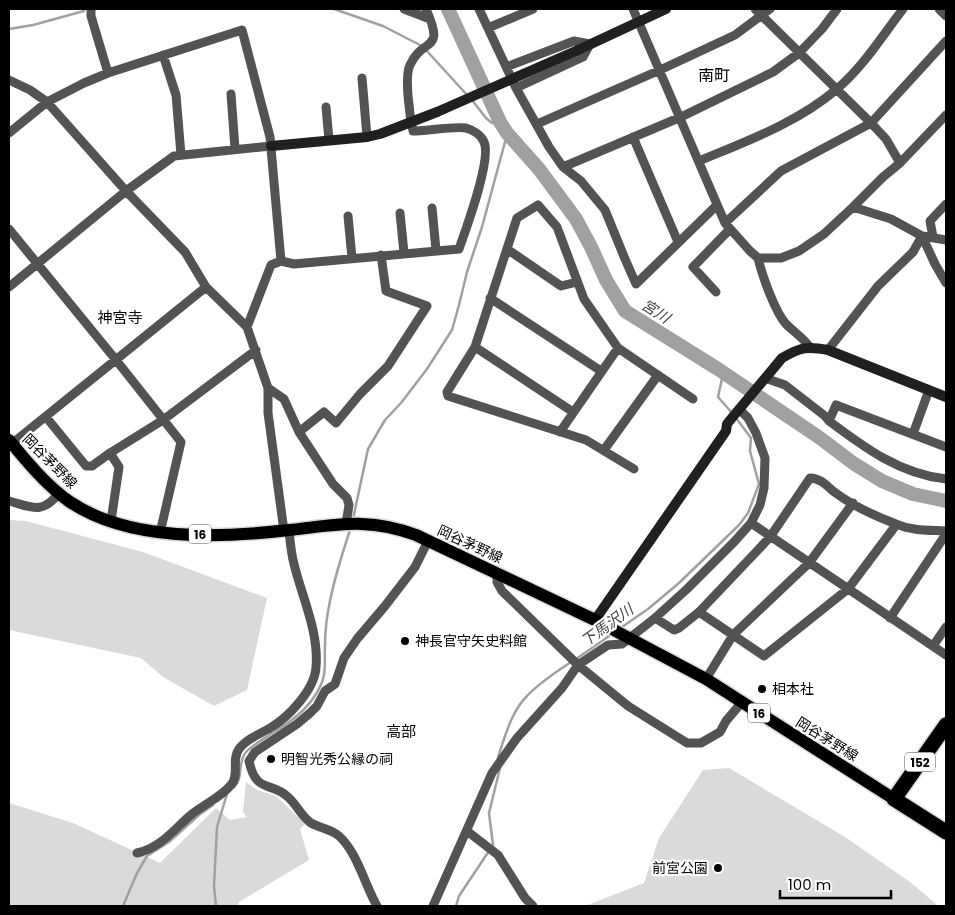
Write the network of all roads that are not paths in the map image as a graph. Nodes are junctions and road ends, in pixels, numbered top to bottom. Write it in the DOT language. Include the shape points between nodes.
graph roads {
  1 [pos="91,9"];
  2 [pos="404,9"];
  3 [pos="426,9"];
  4 [pos="479,9"];
  5 [pos="533,9"];
  6 [pos="633,9"];
  7 [pos="666,9"];
  8 [pos="755,9"];
  9 [pos="770,9"];
  10 [pos="837,9"];
  11 [pos="903,9"];
  12 [pos="939,9"];
  13 [pos="762,16"];
  14 [pos="946,16"];
  15 [pos="430,19"];
  16 [pos="639,22"];
  17 [pos="488,28"];
  18 [pos="946,40"];
  19 [pos="590,44"];
  20 [pos="799,53"];
  21 [pos="163,55"];
  22 [pos="506,67"];
  23 [pos="660,70"];
  24 [pos="108,73"];
  25 [pos="362,78"];
  26 [pos="9,80"];
  27 [pos="516,88"];
  28 [pos="837,89"];
  29 [pos="231,94"];
  30 [pos="47,102"];
  31 [pos="326,107"];
  32 [pos="946,115"];
  33 [pos="681,117"];
  34 [pos="411,122"];
  35 [pos="871,123"];
  36 [pos="536,124"];
  37 [pos="9,133"];
  38 [pos="367,137"];
  39 [pos="633,137"];
  40 [pos="329,140"];
  41 [pos="271,146"];
  42 [pos="235,149"];
  43 [pos="181,155"];
  44 [pos="699,161"];
  45 [pos="900,162"];
  46 [pos="563,167"];
  47 [pos="126,191"];
  48 [pos="946,204"];
  49 [pos="717,205"];
  50 [pos="853,207"];
  51 [pos="432,208"];
  52 [pos="400,213"];
  53 [pos="348,216"];
  54 [pos="727,226"];
  55 [pos="9,228"];
  56 [pos="922,236"];
  57 [pos="933,237"];
  58 [pos="946,240"];
  59 [pos="678,242"];
  60 [pos="507,249"];
  61 [pos="436,250"];
  62 [pos="404,253"];
  63 [pos="381,255"];
  64 [pos="352,258"];
  65 [pos="758,258"];
  66 [pos="281,261"];
  67 [pos="37,264"];
  68 [pos="577,282"];
  69 [pos="946,283"];
  70 [pos="206,286"];
  71 [pos="9,287"];
  72 [pos="716,292"];
  73 [pos="490,298"];
  74 [pos="248,327"];
  75 [pos="475,346"];
  76 [pos="809,346"];
  77 [pos="618,348"];
  78 [pos="256,350"];
  79 [pos="828,350"];
  80 [pos="116,360"];
  81 [pos="601,372"];
  82 [pos="658,375"];
  83 [pos="764,380"];
  84 [pos="268,388"];
  85 [pos="929,390"];
  86 [pos="946,397"];
  87 [pos="692,399"];
  88 [pos="573,412"];
  89 [pos="737,412"];
  90 [pos="46,417"];
  91 [pos="163,420"];
  92 [pos="828,421"];
  93 [pos="299,432"];
  94 [pos="560,432"];
  95 [pos="912,434"];
  96 [pos="10,443"];
  97 [pos="946,447"];
  98 [pos="604,450"];
  99 [pos="110,453"];
  100 [pos="634,469"];
  101 [pos="946,480"];
  102 [pos="59,493"];
  103 [pos="9,501"];
  104 [pos="852,503"];
  105 [pos="111,521"];
  106 [pos="751,523"];
  107 [pos="350,524"];
  108 [pos="896,525"];
  109 [pos="286,531"];
  110 [pos="160,533"];
  111 [pos="946,533"];
  112 [pos="770,537"];
  113 [pos="428,541"];
  114 [pos="809,564"];
  115 [pos="497,574"];
  116 [pos="848,589"];
  117 [pos="699,612"];
  118 [pos="654,618"];
  119 [pos="890,618"];
  120 [pos="595,620"];
  121 [pos="946,627"];
  122 [pos="620,633"];
  123 [pos="732,635"];
  124 [pos="933,646"];
  125 [pos="946,655"];
  126 [pos="575,662"];
  127 [pos="706,679"];
  128 [pos="319,688"];
  129 [pos="742,702"];
  130 [pos="946,725"];
  131 [pos="242,760"];
  132 [pos="894,799"];
  133 [pos="467,831"];
  134 [pos="946,832"];
  135 [pos="138,853"];
  136 [pos="377,906"];
  137 [pos="433,906"];
  138 [pos="533,906"];
  1 -- 24 [label="street"];
  2 -- 15 [label="street"];
  3 -- 15 [label="street"];
  4 -- 17 [label="street"];
  5 -- 17 [label="street"];
  6 -- 16 [label="street"];
  7 -- 16 [label="street"];
  8 -- 13 [label="street"];
  9 -- 13 [label="street"];
  10 -- 20 [label="street"];
  11 -- 28 [label="street" via="865,60"];
  12 -- 14 [label="street"];
  13 -- 20 [label="street"];
  13 -- 23 [label="street" via="735,35"];
  15 -- 34 [label="street" via="434,36 410,64 407,75"];
  16 -- 19 [label="street"];
  16 -- 23 [label="street"];
  17 -- 22 [label="street"];
  18 -- 35 [label="street"];
  19 -- 22 [label="street" via="574,41"];
  19 -- 27 [label="street" via="583,57"];
  19 -- 34 [label="street, bridge"];
  20 -- 28 [label="street"];
  20 -- 33 [label="street" via="773,72"];
  21 -- 24 [label="street"];
  21 -- 41 [label="street" via="242,30"];
  21 -- 43 [label="street" via="176,94"];
  22 -- 27 [label="street"];
  23 -- 33 [label="street"];
  23 -- 36 [label="street"];
  24 -- 30 [label="street"];
  25 -- 38 [label="street"];
  26 -- 30 [label="street"];
  27 -- 36 [label="street"];
  28 -- 35 [label="street"];
  28 -- 44 [label="street" via="774,129"];
  29 -- 42 [label="street"];
  30 -- 37 [label="street"];
  30 -- 47 [label="street"];
  31 -- 40 [label="street"];
  32 -- 45 [label="street"];
  33 -- 39 [label="street"];
  33 -- 44 [label="street"];
  34 -- 38 [label="street"];
  34 -- 61 [label="street" via="412,131 465,128 480,136 486,151 472,214 459,249"];
  35 -- 45 [label="street"];
  35 -- 54 [label="street" via="781,171"];
  36 -- 46 [label="street"];
  38 -- 40 [label="street"];
  39 -- 46 [label="street"];
  39 -- 59 [label="street"];
  40 -- 41 [label="street"];
  41 -- 42 [label="street"];
  41 -- 66 [label="street"];
  42 -- 43 [label="street"];
  43 -- 47 [label="street" via="174,156"];
  44 -- 49 [label="street"];
  45 -- 50 [label="street"];
  46 -- 59 [label="street" via="581,181 606,210 636,284"];
  47 -- 67 [label="street"];
  47 -- 70 [label="street" via="185,252"];
  48 -- 57 [label="street" via="930,221"];
  49 -- 54 [label="street"];
  49 -- 59 [label="street"];
  50 -- 56 [label="street" via="891,219"];
  50 -- 65 [label="street" via="824,234 799,251 781,258"];
  51 -- 61 [label="street"];
  52 -- 62 [label="street"];
  53 -- 64 [label="street"];
  54 -- 65 [label="street"];
  54 -- 72 [label="street" via="693,266"];
  55 -- 67 [label="street"];
  56 -- 57 [label="street"];
  56 -- 69 [label="street"];
  56 -- 79 [label="street" via="913,252 878,286"];
  57 -- 58 [label="street"];
  60 -- 68 [label="street" via="561,286"];
  60 -- 68 [label="street" via="517,218 538,204 557,227"];
  60 -- 73 [label="street"];
  61 -- 62 [label="street"];
  62 -- 63 [label="street"];
  63 -- 64 [label="street"];
  63 -- 93 [label="street" via="386,291 427,306 388,366 336,423 324,412"];
  64 -- 66 [label="street" via="294,264"];
  65 -- 76 [label="street" via="783,320"];
  66 -- 74 [label="street" via="271,265"];
  67 -- 71 [label="street"];
  67 -- 80 [label="street"];
  68 -- 77 [label="street" via="584,299"];
  70 -- 74 [label="street"];
  70 -- 80 [label="street"];
  73 -- 75 [label="street"];
  73 -- 81 [label="street"];
  74 -- 78 [label="street"];
  75 -- 88 [label="street"];
  75 -- 94 [label="street" via="447,392 448,396"];
  76 -- 79 [label="street"];
  76 -- 83 [label="street" via="782,358"];
  77 -- 81 [label="street"];
  77 -- 82 [label="street"];
  78 -- 84 [label="street"];
  78 -- 91 [label="street"];
  79 -- 85 [label="street"];
  80 -- 90 [label="street"];
  80 -- 91 [label="street"];
  81 -- 88 [label="street"];
  82 -- 87 [label="street"];
  82 -- 98 [label="street"];
  83 -- 89 [label="street"];
  83 -- 92 [label="street" via="785,385"];
  84 -- 93 [label="street" via="284,399"];
  84 -- 109 [label="street" via="268,413"];
  85 -- 86 [label="street"];
  85 -- 95 [label="street"];
  88 -- 94 [label="street"];
  89 -- 106 [label="street" via="748,418 765,458 764,488"];
  89 -- 120 [label="street"];
  90 -- 96 [label="street"];
  90 -- 99 [label="street" via="86,466 92,466"];
  91 -- 99 [label="street"];
  91 -- 110 [label="street" via="180,442"];
  92 -- 95 [label="street" via="836,405"];
  92 -- 101 [label="street" via="877,456 916,474"];
  93 -- 107 [label="street" via="346,498"];
  94 -- 98 [label="street"];
  95 -- 97 [label="street"];
  96 -- 102 [label="main road, 岡谷茅野線 / 16"];
  98 -- 100 [label="street"];
  99 -- 105 [label="street" via="119,467"];
  102 -- 103 [label="street" via="44,507 35,508"];
  102 -- 105 [label="main road, 岡谷茅野線 / 16" via="82,509"];
  104 -- 108 [label="street"];
  104 -- 112 [label="street" via="816,478 810,478"];
  104 -- 114 [label="street"];
  105 -- 110 [label="main road, 岡谷茅野線 / 16"];
  106 -- 112 [label="street"];
  106 -- 118 [label="street"];
  107 -- 109 [label="main road, 岡谷茅野線 / 16"];
  107 -- 113 [label="main road, 岡谷茅野線 / 16" via="394,527"];
  108 -- 111 [label="street"];
  108 -- 116 [label="street"];
  109 -- 110 [label="main road, 岡谷茅野線 / 16"];
  109 -- 128 [label="street" via="317,647"];
  111 -- 119 [label="street"];
  112 -- 114 [label="street"];
  112 -- 117 [label="street"];
  113 -- 115 [label="main road, 岡谷茅野線 / 16"];
  113 -- 128 [label="street" via="415,567 356,639 344,658 335,684"];
  114 -- 116 [label="street"];
  114 -- 123 [label="street"];
  115 -- 120 [label="main road, 岡谷茅野線 / 16"];
  115 -- 126 [label="street" via="502,592"];
  116 -- 119 [label="street"];
  116 -- 123 [label="street" via="764,656"];
  117 -- 118 [label="street" via="674,630"];
  117 -- 123 [label="street"];
  118 -- 122 [label="street"];
  119 -- 124 [label="street"];
  120 -- 122 [label="main road, 岡谷茅野線 / 16"];
  121 -- 124 [label="street"];
  122 -- 126 [label="street" via="622,644 608,645"];
  122 -- 127 [label="main road, 岡谷茅野線 / 16"];
  123 -- 127 [label="street"];
  124 -- 125 [label="street"];
  126 -- 129 [label="street" via="628,706 687,743 701,743 720,732"];
  126 -- 133 [label="street" via="562,688 492,773"];
  127 -- 129 [label="main road, 岡谷茅野線 / 16"];
  128 -- 131 [label="street" via="317,706 297,724"];
  128 -- 131 [label="street" via="304,697 272,727 239,748"];
  129 -- 132 [label="main road, 岡谷茅野線 / 16"];
  130 -- 132 [label="highway, 152"];
  131 -- 135 [label="street" via="232,784 166,839"];
  131 -- 136 [label="street" via="257,781 288,797 307,819 338,836 347,845"];
  132 -- 134 [label="highway"];
  133 -- 137 [label="street"];
  133 -- 138 [label="street" via="507,868"];
}
